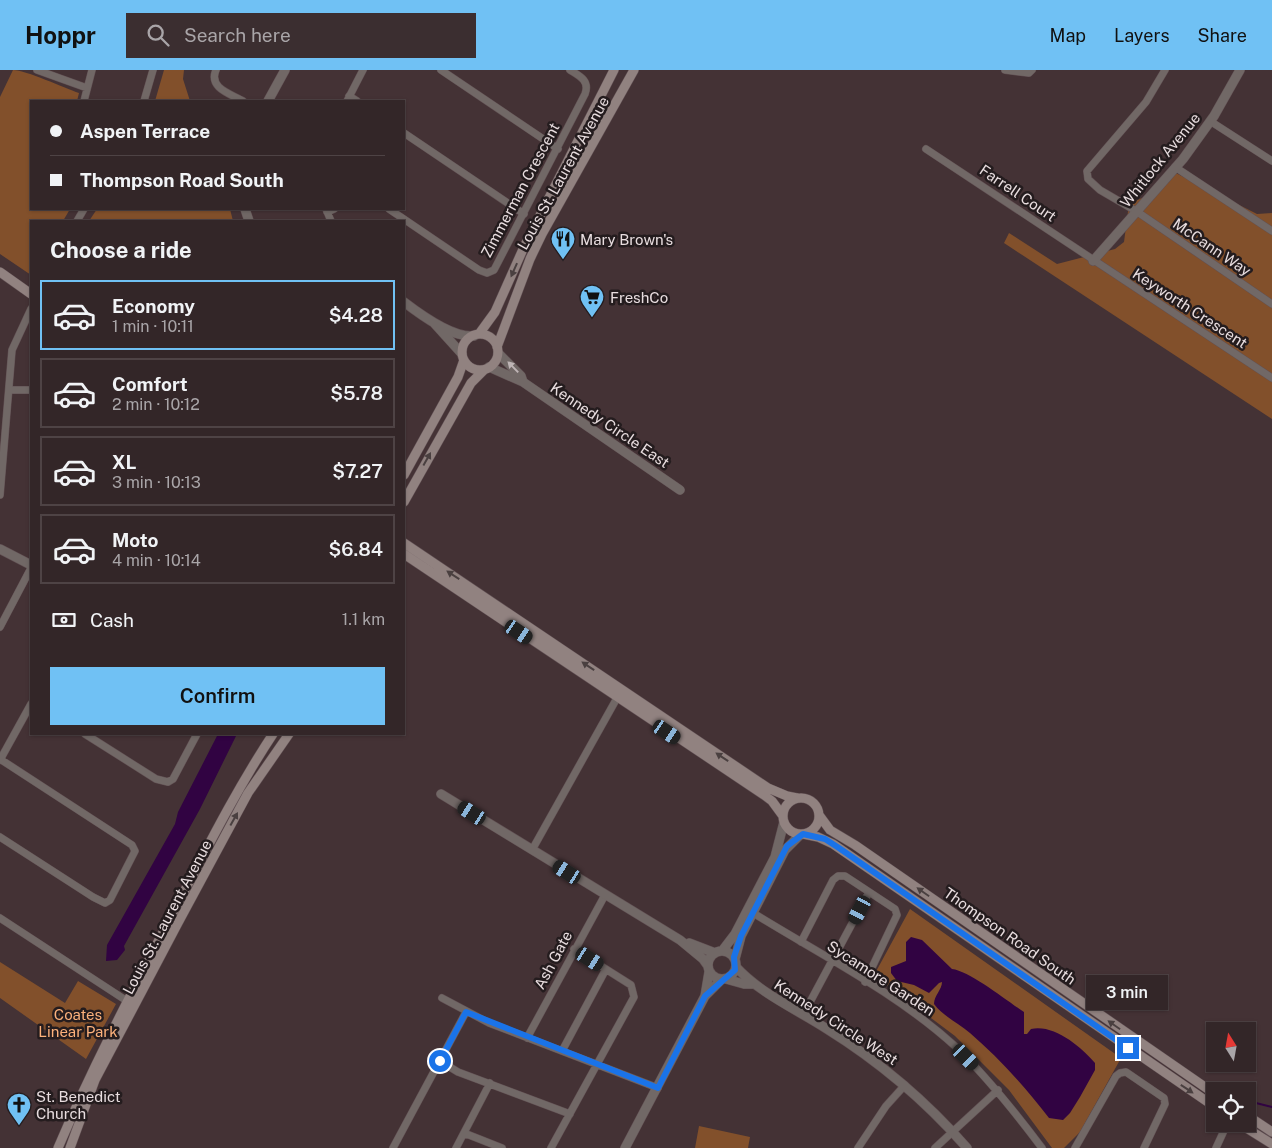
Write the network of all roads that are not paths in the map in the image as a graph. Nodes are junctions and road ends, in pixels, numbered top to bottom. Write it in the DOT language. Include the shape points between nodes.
graph roads {
  1 [pos="37,70"];
  2 [pos="92,70"];
  3 [pos="153,70"];
  4 [pos="216,70"];
  5 [pos="285,70"];
  6 [pos="363,70"];
  7 [pos="441,70"];
  8 [pos="570,70"];
  9 [pos="614,70"];
  10 [pos="634,70"];
  11 [pos="1005,70"];
  12 [pos="1032,70"];
  13 [pos="1165,70"];
  14 [pos="1240,70"];
  15 [pos="87,88"];
  16 [pos="348,99"];
  17 [pos="84,100"];
  18 [pos="144,100"];
  19 [pos="242,100"];
  20 [pos="269,100"];
  21 [pos="1210,121"];
  22 [pos="405,134"];
  23 [pos="558,149"];
  24 [pos="926,150"];
  25 [pos="1272,161"];
  26 [pos="1175,167"];
  27 [pos="390,210"];
  28 [pos="1136,212"];
  29 [pos="524,214"];
  30 [pos="1272,231"];
  31 [pos="1093,261"];
  32 [pos="0,272"];
  33 [pos="30,293"];
  34 [pos="405,303"];
  35 [pos="1272,304"];
  36 [pos="30,311"];
  37 [pos="434,323"];
  38 [pos="476,335"];
  39 [pos="498,350"];
  40 [pos="463,357"];
  41 [pos="487,368"];
  42 [pos="1272,378"];
  43 [pos="523,382"];
  44 [pos="9,390"];
  45 [pos="30,390"];
  46 [pos="405,474"];
  47 [pos="680,490"];
  48 [pos="0,495"];
  49 [pos="405,500"];
  50 [pos="405,544"];
  51 [pos="0,549"];
  52 [pos="405,555"];
  53 [pos="30,566"];
  54 [pos="30,569"];
  55 [pos="0,627"];
  56 [pos="617,698"];
  57 [pos="30,706"];
  58 [pos="87,735"];
  59 [pos="196,735"];
  60 [pos="272,735"];
  61 [pos="288,735"];
  62 [pos="0,759"];
  63 [pos="442,794"];
  64 [pos="797,798"];
  65 [pos="819,815"];
  66 [pos="783,819"];
  67 [pos="802,834"];
  68 [pos="0,837"];
  69 [pos="532,850"];
  70 [pos="869,892"];
  71 [pos="605,895"];
  72 [pos="750,911"];
  73 [pos="0,918"];
  74 [pos="680,940"];
  75 [pos="801,942"];
  76 [pos="574,949"];
  77 [pos="719,952"];
  78 [pos="833,962"];
  79 [pos="735,963"];
  80 [pos="606,969"];
  81 [pos="708,969"];
  82 [pos="724,979"];
  83 [pos="865,982"];
  84 [pos="752,984"];
  85 [pos="705,996"];
  86 [pos="442,998"];
  87 [pos="127,1001"];
  88 [pos="466,1012"];
  89 [pos="803,1014"];
  90 [pos="527,1038"];
  91 [pos="562,1051"];
  92 [pos="440,1061"];
  93 [pos="597,1065"];
  94 [pos="490,1083"];
  95 [pos="905,1085"];
  96 [pos="658,1088"];
  97 [pos="1206,1088"];
  98 [pos="998,1090"];
  99 [pos="1206,1101"];
  100 [pos="570,1114"];
  101 [pos="1256,1121"];
  102 [pos="953,1132"];
  103 [pos="1223,1132"];
  104 [pos="1253,1132"];
  105 [pos="1272,1132"];
  106 [pos="464,1133"];
  107 [pos="1272,1144"];
  108 [pos="58,1148"];
  109 [pos="70,1148"];
  110 [pos="393,1148"];
  111 [pos="456,1148"];
  112 [pos="502,1148"];
  113 [pos="551,1148"];
  114 [pos="625,1148"];
  115 [pos="858,1148"];
  116 [pos="935,1148"];
  117 [pos="967,1148"];
  118 [pos="1042,1148"];
  119 [pos="1075,1148"];
  120 [pos="1144,1148"];
  121 [pos="1216,1148"];
  1 -- 15 [label="street"];
  2 -- 15 [label="street"];
  3 -- 18 [label="street"];
  4 -- 19 [label="street" via="216,86"];
  5 -- 20 [label="street"];
  6 -- 16 [label="street"];
  7 -- 23 [label="street"];
  8 -- 23 [label="street, Zimmerman Crescent" via="584,80 587,89"];
  9 -- 38 [label="main road, Louis St. Laurent Avenue, one-way" via="524,247 495,312"];
  10 -- 39 [label="main road, Louis St. Laurent Avenue" via="542,234"];
  11 -- 12 [label="street" via="1029,74"];
  13 -- 28 [label="street, McCann Way" via="1146,102 1087,171 1088,179 1100,190"];
  14 -- 21 [label="street, Whitlock Avenue"];
  15 -- 17 [label="street"];
  21 -- 25 [label="street"];
  21 -- 26 [label="street, Whitlock Avenue"];
  22 -- 29 [label="street"];
  23 -- 29 [label="street, Zimmerman Crescent"];
  24 -- 31 [label="street, Farrell Court"];
  26 -- 28 [label="street, Whitlock Avenue"];
  26 -- 30 [label="street"];
  27 -- 29 [label="street, Zimmerman Crescent" via="487,273 498,266"];
  28 -- 31 [label="street, Whitlock Avenue"];
  28 -- 35 [label="street, McCann Way"];
  31 -- 42 [label="street, Keyworth Crescent"];
  32 -- 33 [label="main road"];
  34 -- 37 [label="street"];
  36 -- 44 [label="street" via="14,341"];
  37 -- 38 [label="street" via="461,335"];
  37 -- 40 [label="street"];
  38 -- 39 [label="main road" via="490,338"];
  38 -- 40 [label="main road" via="465,343"];
  39 -- 41 [label="main road" via="494,364"];
  43 -- 39 [label="street, Kennedy Circle East, one-way"];
  40 -- 41 [label="main road" via="472,368"];
  40 -- 46 [label="main road" via="458,377"];
  41 -- 43 [label="street, Kennedy Circle East"];
  49 -- 41 [label="main road, one-way" via="471,383"];
  43 -- 47 [label="street, Kennedy Circle East"];
  44 -- 45 [label="street"];
  44 -- 48 [label="street"];
  64 -- 50 [label="main road, one-way" via="768,788"];
  51 -- 53 [label="street"];
  52 -- 56 [label="main road"];
  54 -- 55 [label="street"];
  56 -- 66 [label="main road" via="768,798"];
  56 -- 69 [label="street"];
  57 -- 62 [label="street"];
  58 -- 59 [label="street" via="156,779 168,782 173,779"];
  60 -- 87 [label="main road, Louis St. Laurent Avenue" via="238,790"];
  109 -- 61 [label="main road, Louis St. Laurent Avenue, one-way" via="96,1080 178,923 248,793"];
  62 -- 68 [label="street" via="132,845 135,851 110,900 105,903"];
  63 -- 69 [label="street"];
  64 -- 65 [label="main road" via="814,803"];
  64 -- 66 [label="main road" via="787,805"];
  65 -- 67 [label="main road" via="816,824"];
  97 -- 65 [label="main road, Thompson Road South, one-way" via="830,830"];
  66 -- 67 [label="main road" via="790,830"];
  66 -- 72 [label="street" via="775,857"];
  67 -- 72 [label="street" via="787,846"];
  67 -- 99 [label="main road, Thompson Road South, one-way" via="825,839 839,848"];
  69 -- 71 [label="street"];
  70 -- 75 [label="street" via="845,876 838,876"];
  70 -- 78 [label="street"];
  70 -- 83 [label="street" via="895,909 897,915"];
  71 -- 74 [label="street"];
  71 -- 76 [label="street, Ash Gate"];
  72 -- 75 [label="street, Sycamore Garden"];
  72 -- 77 [label="street"];
  72 -- 79 [label="street"];
  73 -- 87 [label="street"];
  74 -- 77 [label="street"];
  74 -- 81 [label="street" via="703,959"];
  75 -- 78 [label="street, Sycamore Garden"];
  76 -- 80 [label="street"];
  76 -- 90 [label="street, Ash Gate"];
  77 -- 79 [label="street" via="729,954"];
  77 -- 81 [label="street" via="710,958"];
  78 -- 83 [label="street, Sycamore Garden"];
  78 -- 89 [label="street"];
  79 -- 82 [label="street" via="733,974"];
  79 -- 84 [label="street, Kennedy Circle West"];
  80 -- 91 [label="street"];
  80 -- 93 [label="street" via="631,985 634,997"];
  81 -- 82 [label="street" via="715,978"];
  81 -- 85 [label="street"];
  82 -- 84 [label="street, Kennedy Circle West"];
  82 -- 85 [label="street"];
  83 -- 98 [label="street, Sycamore Garden" via="911,1011 955,1046"];
  84 -- 89 [label="street, Kennedy Circle West"];
  85 -- 96 [label="street"];
  86 -- 88 [label="street"];
  87 -- 108 [label="main road, Louis St. Laurent Avenue"];
  88 -- 90 [label="street"];
  88 -- 92 [label="street"];
  89 -- 95 [label="street, Kennedy Circle West"];
  90 -- 91 [label="street"];
  91 -- 93 [label="street"];
  92 -- 94 [label="street" via="458,1072"];
  92 -- 110 [label="street"];
  93 -- 96 [label="street"];
  93 -- 100 [label="street"];
  94 -- 100 [label="street"];
  94 -- 106 [label="street"];
  95 -- 102 [label="street, Kennedy Circle West"];
  95 -- 115 [label="street" via="882,1111"];
  96 -- 114 [label="street"];
  98 -- 102 [label="street"];
  98 -- 118 [label="street, Sycamore Garden"];
  100 -- 113 [label="street"];
  101 -- 105 [label="main road"];
  102 -- 116 [label="street"];
  102 -- 117 [label="street, Kennedy Circle West"];
  103 -- 121 [label="street"];
  104 -- 107 [label="main road"];
  106 -- 111 [label="street"];
  106 -- 112 [label="street"];
  119 -- 120 [label="street" via="1116,1076 1126,1072 1164,1098 1163,1111"];
}
